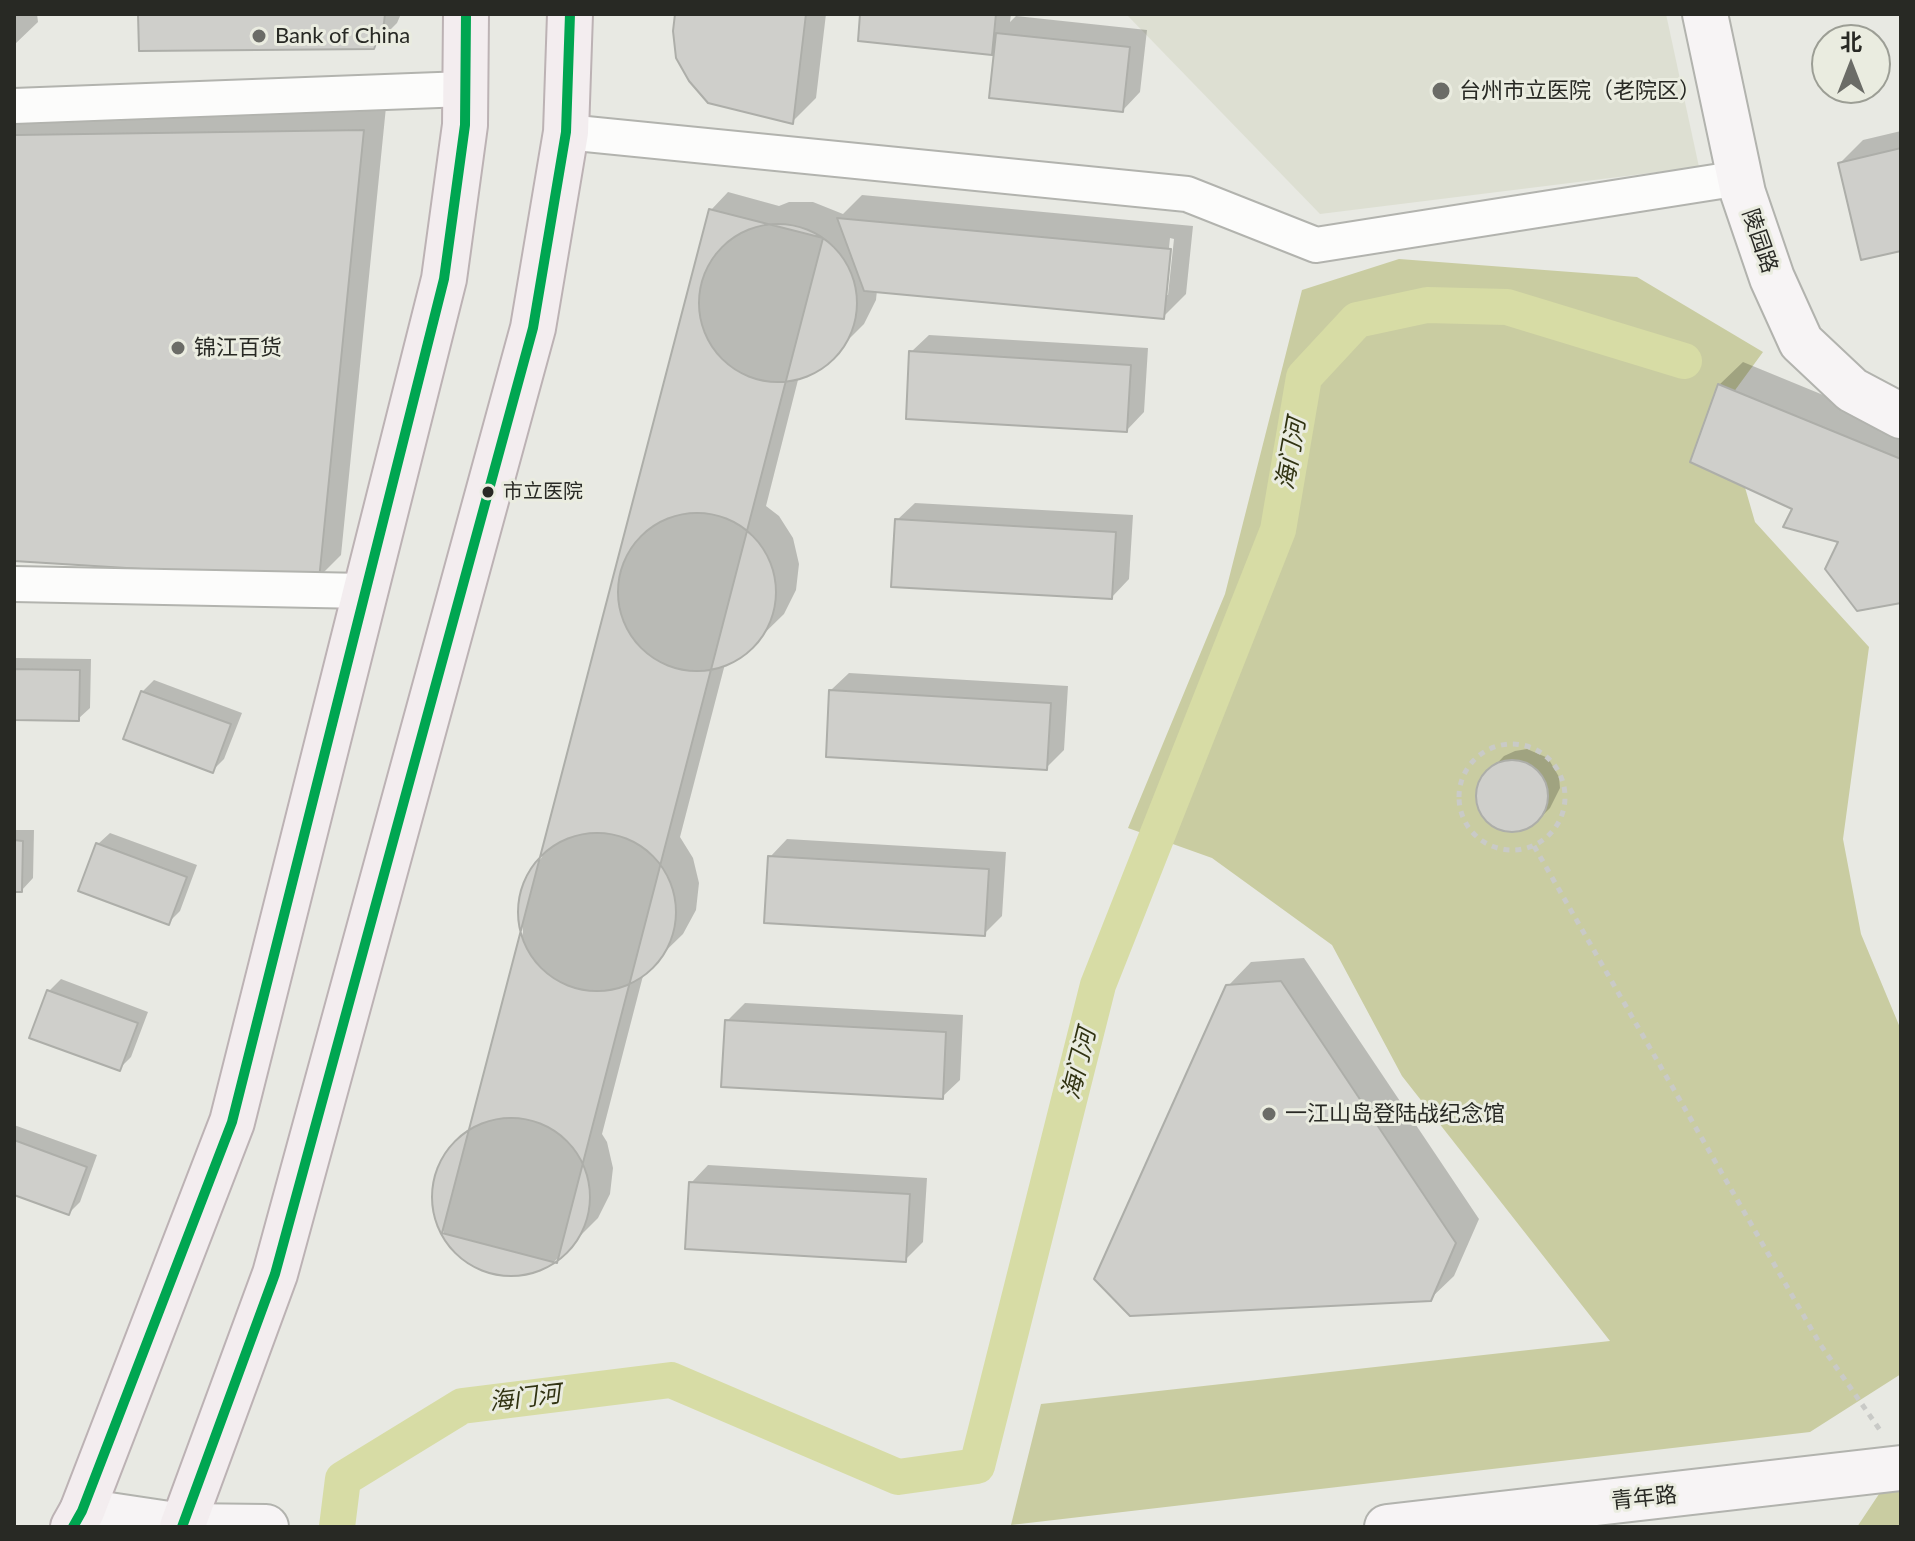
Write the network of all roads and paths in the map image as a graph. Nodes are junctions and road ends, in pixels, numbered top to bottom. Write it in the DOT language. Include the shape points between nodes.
graph roads {
  1 [pos="466,14"];
  2 [pos="570,14"];
  3 [pos="1705,14"];
  4 [pos="465,89"];
  5 [pos="14,106"];
  6 [pos="566,132"];
  7 [pos="1740,178"];
  8 [pos="1901,416"];
  9 [pos="14,584"];
  10 [pos="365,591"];
  11 [pos="1534,846"];
  12 [pos="1892,1451"];
  13 [pos="78,1519"];
  14 [pos="182,1527"];
  15 [pos="264,1527"];
  16 [pos="1387,1527"];
  1 -- 4 [label="main road"];
  2 -- 6 [label="main road"];
  3 -- 7 [label="main road, 陵园路"];
  4 -- 5 [label="street"];
  4 -- 10 [label="main road" via="444,279"];
  6 -- 7 [label="street" via="1187,194 1316,245"];
  6 -- 14 [label="main road" via="533,328 275,1274"];
  7 -- 8 [label="main road, 陵园路" via="1772,278 1801,342 1852,390"];
  9 -- 10 [label="street"];
  10 -- 13 [label="main road" via="232,1122"];
  11 -- 11 [label="path" via="1557,825 1564,810 1562,777 1553,763 1530,748 1504,744 1487,750 1463,776 1458,794 1468,828 1496,848"];
  11 -- 12 [label="path" via="1820,1344"];
  12 -- 16 [label="main road, 青年路"];
  13 -- 14 [label="main road"];
  14 -- 15 [label="main road"];
}
